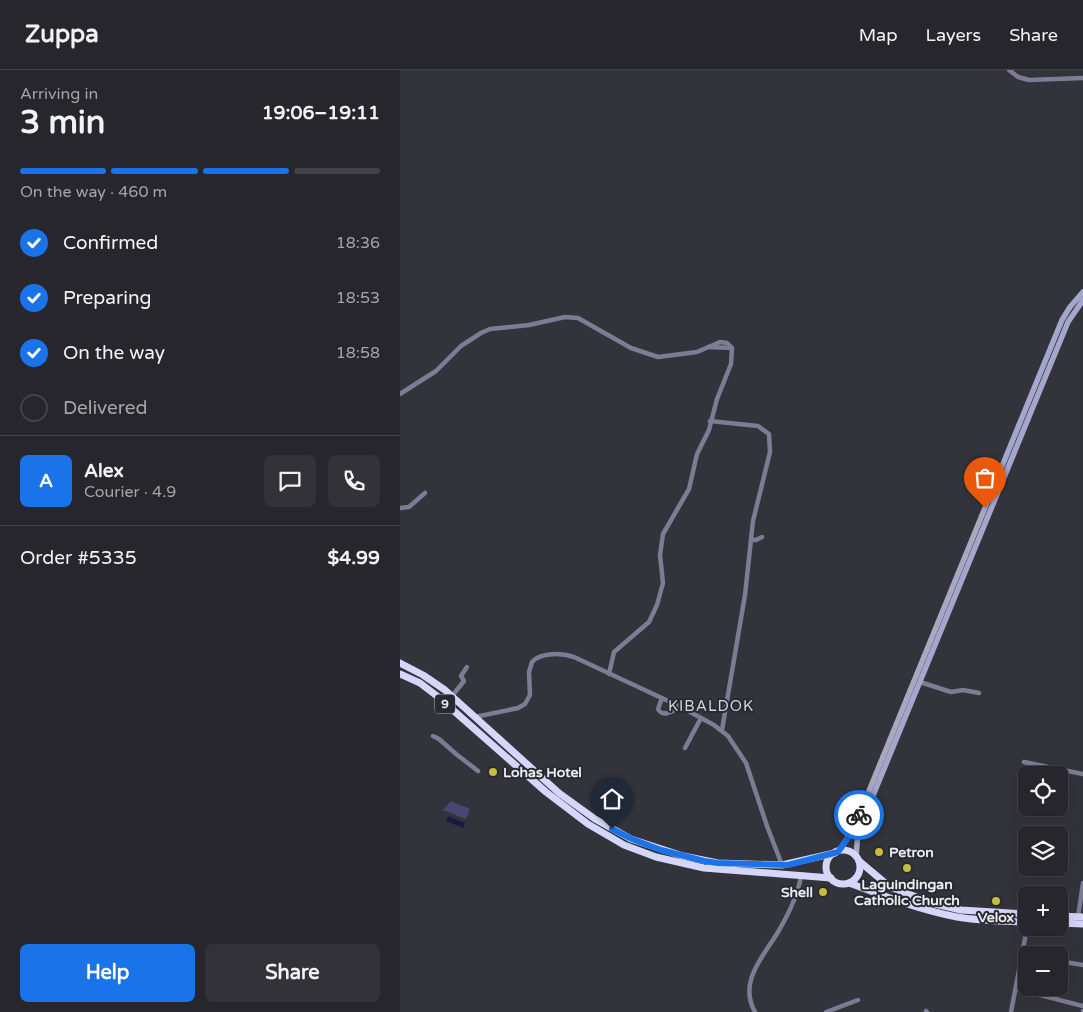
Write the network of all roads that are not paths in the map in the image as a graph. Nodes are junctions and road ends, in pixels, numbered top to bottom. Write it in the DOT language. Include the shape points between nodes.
graph roads {
  1 [pos="1009,70"];
  2 [pos="1083,78"];
  3 [pos="1083,292"];
  4 [pos="1083,300"];
  5 [pos="400,394"];
  6 [pos="710,421"];
  7 [pos="425,493"];
  8 [pos="400,508"];
  9 [pos="762,537"];
  10 [pos="751,540"];
  11 [pos="400,663"];
  12 [pos="467,667"];
  13 [pos="400,674"];
  14 [pos="609,674"];
  15 [pos="424,675"];
  16 [pos="920,682"];
  17 [pos="420,683"];
  18 [pos="979,692"];
  19 [pos="452,696"];
  20 [pos="662,698"];
  21 [pos="680,707"];
  22 [pos="475,717"];
  23 [pos="701,718"];
  24 [pos="722,730"];
  25 [pos="433,736"];
  26 [pos="685,748"];
  27 [pos="1024,762"];
  28 [pos="478,771"];
  29 [pos="1083,774"];
  30 [pos="837,852"];
  31 [pos="857,859"];
  32 [pos="682,860"];
  33 [pos="782,865"];
  34 [pos="757,869"];
  35 [pos="802,876"];
  36 [pos="831,878"];
  37 [pos="849,883"];
  38 [pos="1083,883"];
  39 [pos="1018,914"];
  40 [pos="1068,916"];
  41 [pos="1081,917"];
  42 [pos="1018,922"];
  43 [pos="1068,923"];
  44 [pos="1083,924"];
  45 [pos="1068,962"];
  46 [pos="1083,965"];
  47 [pos="1018,977"];
  48 [pos="1016,989"];
  49 [pos="858,1000"];
  50 [pos="1083,1006"];
  51 [pos="755,1012"];
  52 [pos="826,1012"];
  53 [pos="1011,1012"];
  1 -- 2 [label="street" via="1029,80"];
  3 -- 30 [label="main road" via="1062,320 853,830"];
  4 -- 16 [label="main road" via="1068,322"];
  5 -- 6 [label="street" via="436,371 461,346 481,333 558,318 578,318 630,348 658,358 697,352 723,342 732,348 732,364"];
  6 -- 10 [label="street" via="758,426 769,434 770,452"];
  6 -- 14 [label="street" via="695,458 689,489 664,528 660,555 663,583 658,605 650,622 614,652"];
  7 -- 8 [label="street" via="409,507"];
  9 -- 10 [label="street"];
  10 -- 24 [label="street"];
  11 -- 15 [label="highway, 9"];
  12 -- 19 [label="street" via="461,676 464,681"];
  13 -- 17 [label="highway, 9"];
  14 -- 20 [label="street"];
  14 -- 22 [label="street" via="567,655 537,658 530,666 530,696 525,704"];
  15 -- 17 [label="highway"];
  15 -- 19 [label="highway, 9"];
  16 -- 18 [label="street" via="952,692"];
  16 -- 31 [label="main road" via="858,832"];
  17 -- 32 [label="highway, 9" via="588,824 624,845"];
  19 -- 22 [label="highway, 9"];
  20 -- 21 [label="street"];
  20 -- 21 [label="street" via="658,708 662,713 667,714"];
  21 -- 23 [label="street"];
  22 -- 32 [label="highway, 9" via="559,793 596,819 632,839"];
  23 -- 24 [label="street"];
  23 -- 26 [label="street"];
  24 -- 33 [label="street" via="746,764"];
  25 -- 28 [label="street"];
  27 -- 29 [label="street"];
  30 -- 31 [label="highway, 9" via="850,852"];
  30 -- 33 [label="highway, 9"];
  30 -- 36 [label="highway" via="827,865"];
  31 -- 37 [label="highway" via="859,874"];
  31 -- 39 [label="highway, 9" via="890,887 935,904 961,910"];
  32 -- 34 [label="highway, 9"];
  33 -- 34 [label="highway, 9"];
  34 -- 35 [label="highway, 9"];
  35 -- 36 [label="highway, 9"];
  35 -- 51 [label="street" via="779,931 750,979 749,999"];
  36 -- 37 [label="highway, 9" via="841,884"];
  37 -- 42 [label="highway, 9" via="956,916"];
  38 -- 41 [label="street"];
  40 -- 41 [label="highway"];
  43 -- 44 [label="highway"];
  45 -- 46 [label="street"];
  47 -- 48 [label="street"];
  48 -- 50 [label="street"];
  48 -- 53 [label="street"];
  49 -- 52 [label="street"];
}
